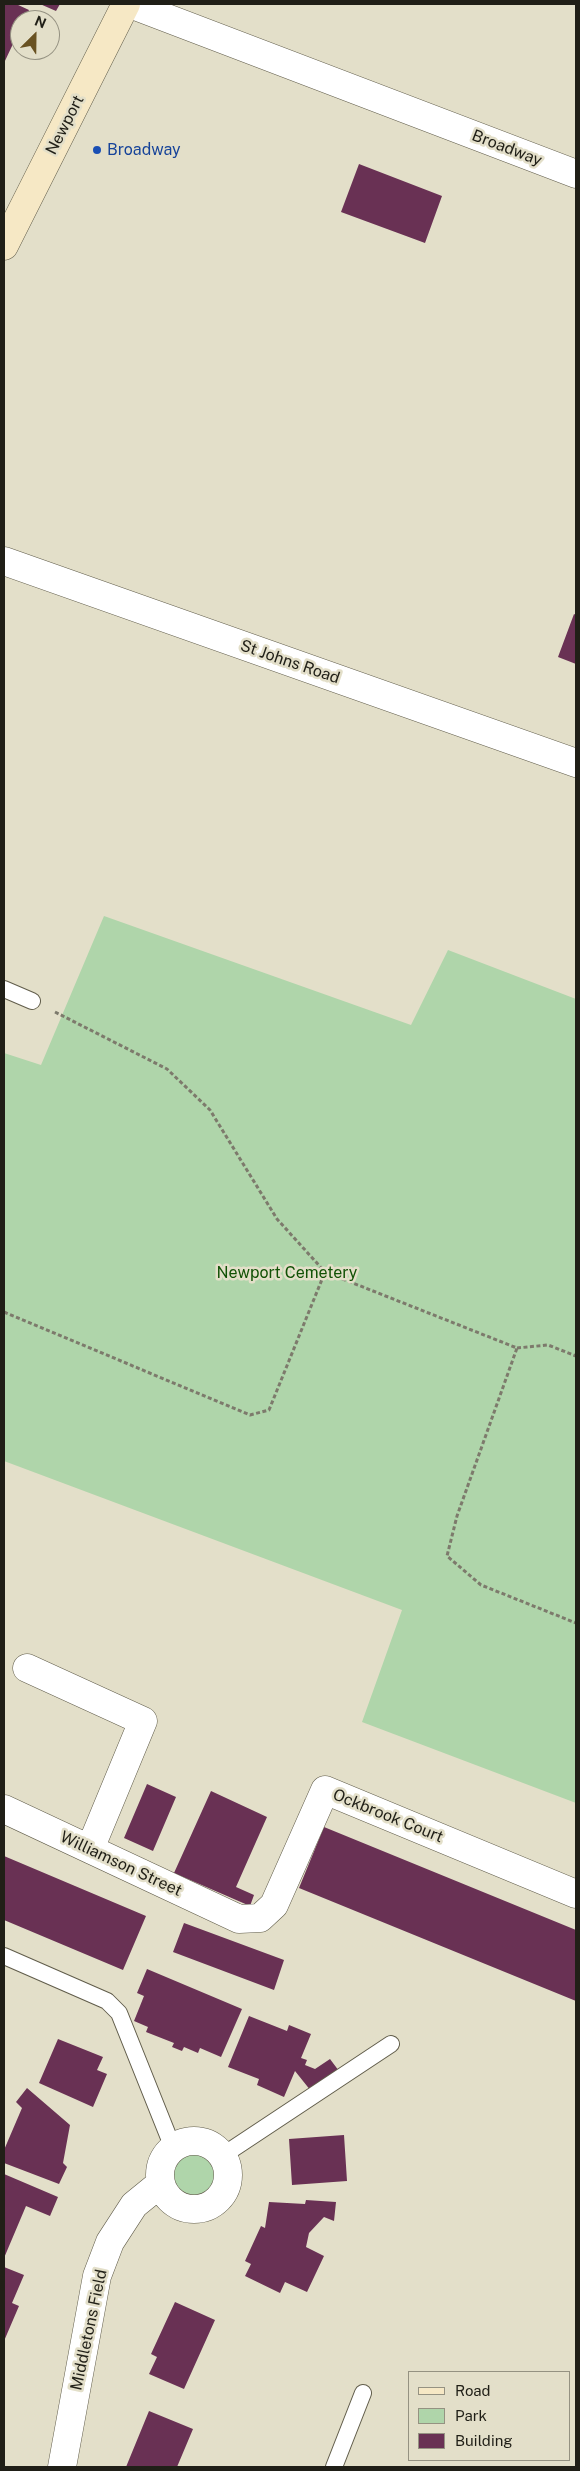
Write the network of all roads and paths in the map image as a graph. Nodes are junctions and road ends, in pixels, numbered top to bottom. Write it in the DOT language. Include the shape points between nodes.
graph roads {
  1 [pos="126,4"];
  2 [pos="130,4"];
  3 [pos="576,174"];
  4 [pos="4,246"];
  5 [pos="4,561"];
  6 [pos="576,763"];
  7 [pos="4,989"];
  8 [pos="32,1001"];
  9 [pos="325,1272"];
  10 [pos="4,1312"];
  11 [pos="517,1348"];
  12 [pos="576,1356"];
  13 [pos="576,1623"];
  14 [pos="27,1668"];
  15 [pos="4,1809"];
  16 [pos="90,1849"];
  17 [pos="576,1894"];
  18 [pos="239,1919"];
  19 [pos="4,1956"];
  20 [pos="391,2044"];
  21 [pos="174,2148"];
  22 [pos="222,2156"];
  23 [pos="161,2183"];
  24 [pos="364,2393"];
  25 [pos="62,2467"];
  26 [pos="334,2467"];
  1 -- 4 [label="street, Newport"];
  2 -- 3 [label="street, Broadway"];
  5 -- 6 [label="street, St Johns Road"];
  7 -- 8 [label="lane"];
  8 -- 9 [label="path" via="167,1069 210,1110 277,1219"];
  9 -- 10 [label="path" via="270,1410 250,1415"];
  9 -- 11 [label="path"];
  11 -- 12 [label="path" via="548,1346"];
  11 -- 13 [label="path" via="457,1516 447,1556 481,1585"];
  14 -- 16 [label="street" via="143,1721"];
  15 -- 16 [label="street, Williamson Street"];
  16 -- 18 [label="street, Williamson Street"];
  17 -- 18 [label="street, Ockbrook Court" via="325,1790 274,1905 260,1918"];
  19 -- 21 [label="lane" via="107,2001 119,2013"];
  20 -- 22 [label="lane"];
  21 -- 22 [label="street" via="183,2143 205,2143"];
  21 -- 23 [label="street" via="162,2164"];
  22 -- 23 [label="street" via="227,2172 226,2187 220,2197 202,2208 191,2209 172,2201"];
  23 -- 25 [label="street, Middletons Field" via="134,2204 110,2242 97,2276"];
  24 -- 26 [label="lane"];
}
